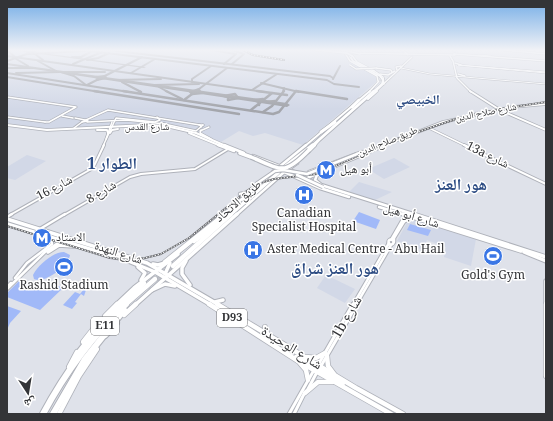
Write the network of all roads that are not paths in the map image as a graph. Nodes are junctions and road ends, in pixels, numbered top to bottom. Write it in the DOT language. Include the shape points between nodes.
graph roads {
  1 [pos="365,70"];
  2 [pos="368,70"];
  3 [pos="369,70"];
  4 [pos="371,70"];
  5 [pos="389,70"];
  6 [pos="397,70"];
  7 [pos="399,70"];
  8 [pos="405,70"];
  9 [pos="410,70"];
  10 [pos="410,70"];
  11 [pos="455,70"];
  12 [pos="456,70"];
  13 [pos="509,70"];
  14 [pos="513,70"];
  15 [pos="534,72"];
  16 [pos="539,72"];
  17 [pos="378,73"];
  18 [pos="546,73"];
  19 [pos="391,74"];
  20 [pos="395,74"];
  21 [pos="440,75"];
  22 [pos="447,75"];
  23 [pos="452,75"];
  24 [pos="457,76"];
  25 [pos="464,76"];
  26 [pos="469,77"];
  27 [pos="475,77"];
  28 [pos="385,78"];
  29 [pos="484,78"];
  30 [pos="496,78"];
  31 [pos="380,81"];
  32 [pos="384,84"];
  33 [pos="546,84"];
  34 [pos="370,91"];
  35 [pos="7,97"];
  36 [pos="368,98"];
  37 [pos="359,100"];
  38 [pos="489,103"];
  39 [pos="546,103"];
  40 [pos="496,105"];
  41 [pos="357,106"];
  42 [pos="352,107"];
  43 [pos="503,108"];
  44 [pos="493,109"];
  45 [pos="478,112"];
  46 [pos="514,114"];
  47 [pos="469,115"];
  48 [pos="61,116"];
  49 [pos="7,117"];
  50 [pos="157,117"];
  51 [pos="348,117"];
  52 [pos="75,118"];
  53 [pos="521,118"];
  54 [pos="165,119"];
  55 [pos="342,119"];
  56 [pos="87,120"];
  57 [pos="529,121"];
  58 [pos="82,122"];
  59 [pos="335,122"];
  60 [pos="112,124"];
  61 [pos="160,124"];
  62 [pos="165,124"];
  63 [pos="196,125"];
  64 [pos="7,126"];
  65 [pos="127,127"];
  66 [pos="201,127"];
  67 [pos="207,127"];
  68 [pos="427,128"];
  69 [pos="546,129"];
  70 [pos="53,130"];
  71 [pos="93,130"];
  72 [pos="201,130"];
  73 [pos="195,132"];
  74 [pos="321,132"];
  75 [pos="109,133"];
  76 [pos="204,136"];
  77 [pos="212,140"];
  78 [pos="316,142"];
  79 [pos="222,146"];
  80 [pos="228,149"];
  81 [pos="308,150"];
  82 [pos="225,151"];
  83 [pos="362,152"];
  84 [pos="241,153"];
  85 [pos="357,154"];
  86 [pos="291,158"];
  87 [pos="273,163"];
  88 [pos="266,164"];
  89 [pos="283,169"];
  90 [pos="296,174"];
  91 [pos="310,174"];
  92 [pos="317,174"];
  93 [pos="301,175"];
  94 [pos="307,178"];
  95 [pos="278,179"];
  96 [pos="311,184"];
  97 [pos="546,184"];
  98 [pos="321,186"];
  99 [pos="246,192"];
  100 [pos="240,194"];
  101 [pos="259,195"];
  102 [pos="243,198"];
  103 [pos="243,209"];
  104 [pos="393,211"];
  105 [pos="407,214"];
  106 [pos="11,216"];
  107 [pos="8,219"];
  108 [pos="418,219"];
  109 [pos="404,220"];
  110 [pos="219,221"];
  111 [pos="9,225"];
  112 [pos="54,229"];
  113 [pos="221,229"];
  114 [pos="26,230"];
  115 [pos="45,230"];
  116 [pos="19,232"];
  117 [pos="217,235"];
  118 [pos="50,237"];
  119 [pos="206,238"];
  120 [pos="63,241"];
  121 [pos="194,241"];
  122 [pos="94,242"];
  123 [pos="79,246"];
  124 [pos="97,247"];
  125 [pos="200,248"];
  126 [pos="512,248"];
  127 [pos="48,252"];
  128 [pos="176,256"];
  129 [pos="546,258"];
  130 [pos="132,263"];
  131 [pos="147,263"];
  132 [pos="171,264"];
  133 [pos="160,269"];
  134 [pos="166,275"];
  135 [pos="157,276"];
  136 [pos="546,281"];
  137 [pos="144,283"];
  138 [pos="7,288"];
  139 [pos="134,288"];
  140 [pos="182,288"];
  141 [pos="194,290"];
  142 [pos="143,296"];
  143 [pos="223,300"];
  144 [pos="215,302"];
  145 [pos="116,323"];
  146 [pos="546,324"];
  147 [pos="265,327"];
  148 [pos="267,333"];
  149 [pos="546,349"];
  150 [pos="287,353"];
  151 [pos="300,354"];
  152 [pos="326,354"];
  153 [pos="84,360"];
  154 [pos="298,360"];
  155 [pos="70,367"];
  156 [pos="317,369"];
  157 [pos="546,376"];
  158 [pos="337,377"];
  159 [pos="62,380"];
  160 [pos="308,380"];
  161 [pos="337,384"];
  162 [pos="356,388"];
  163 [pos="305,393"];
  164 [pos="44,414"];
  165 [pos="53,414"];
  166 [pos="59,414"];
  167 [pos="289,414"];
  168 [pos="294,414"];
  169 [pos="391,414"];
  170 [pos="403,414"];
  1 -- 34 [label="main road" via="379,80"];
  2 -- 42 [label="highway" via="378,76 381,82"];
  3 -- 41 [label="highway" via="379,75 383,82"];
  4 -- 17 [label="main road"];
  5 -- 19 [label="main road, bridge" via="393,72"];
  6 -- 20 [label="main road"];
  7 -- 20 [label="main road"];
  8 -- 20 [label="main road"];
  9 -- 21 [label="street"];
  10 -- 22 [label="street"];
  11 -- 24 [label="main road"];
  12 -- 24 [label="main road"];
  13 -- 15 [label="street"];
  14 -- 16 [label="street"];
  15 -- 16 [label="street"];
  15 -- 18 [label="street"];
  16 -- 18 [label="street"];
  17 -- 19 [label="main road" via="385,76"];
  17 -- 32 [label="main road" via="384,78"];
  19 -- 20 [label="main road"];
  20 -- 28 [label="main road"];
  20 -- 32 [label="main road"];
  21 -- 22 [label="street"];
  21 -- 23 [label="street"];
  22 -- 23 [label="street"];
  23 -- 24 [label="main road"];
  24 -- 25 [label="main road"];
  24 -- 38 [label="main road" via="461,83"];
  24 -- 40 [label="main road" via="481,97"];
  25 -- 26 [label="street"];
  25 -- 27 [label="street"];
  26 -- 27 [label="street"];
  26 -- 29 [label="street"];
  27 -- 30 [label="street"];
  29 -- 30 [label="street"];
  29 -- 33 [label="street"];
  30 -- 33 [label="street"];
  31 -- 34 [label="main road, طريق الاتحاد"];
  32 -- 36 [label="main road"];
  34 -- 37 [label="main road, طريق الاتحاد / E11"];
  35 -- 48 [label="street" via="76,106"];
  36 -- 41 [label="highway"];
  37 -- 42 [label="highway"];
  37 -- 74 [label="main road, طريق الاتحاد / E11"];
  38 -- 43 [label="main road"];
  38 -- 44 [label="main road" via="495,107"];
  39 -- 43 [label="main road, شارع صلاح الدين"];
  39 -- 43 [label="main road, شارع صلاح الدين"];
  40 -- 43 [label="main road"];
  40 -- 43 [label="main road"];
  41 -- 55 [label="highway"];
  42 -- 59 [label="highway"];
  43 -- 44 [label="main road, شارع صلاح الدين"];
  43 -- 46 [label="main road"];
  43 -- 46 [label="main road"];
  43 -- 53 [label="main road" via="506,112"];
  43 -- 68 [label="main road, شارع صلاح الدين"];
  44 -- 45 [label="main road, شارع صلاح الدين"];
  46 -- 57 [label="main road"];
  47 -- 68 [label="main road"];
  48 -- 49 [label="street" via="49,122"];
  48 -- 52 [label="street"];
  50 -- 54 [label="street"];
  50 -- 56 [label="street" via="107,110"];
  50 -- 60 [label="street" via="160,120 155,122 120,117"];
  51 -- 55 [label="highway"];
  52 -- 56 [label="street"];
  52 -- 58 [label="street"];
  53 -- 57 [label="main road"];
  53 -- 69 [label="main road"];
  54 -- 61 [label="street"];
  54 -- 63 [label="street"];
  55 -- 78 [label="highway"];
  56 -- 58 [label="street"];
  56 -- 60 [label="street"];
  57 -- 69 [label="main road"];
  58 -- 70 [label="street" via="72,129"];
  59 -- 74 [label="highway"];
  59 -- 78 [label="highway"];
  60 -- 61 [label="street"];
  60 -- 62 [label="street" via="119,120"];
  60 -- 65 [label="main road, شارع القدس"];
  60 -- 71 [label="main road, شارع القدس"];
  60 -- 71 [label="main road"];
  60 -- 75 [label="street, شارع 16"];
  61 -- 62 [label="street"];
  61 -- 65 [label="main road, شارع القدس"];
  61 -- 73 [label="street"];
  61 -- 76 [label="main road, شارع القدس"];
  62 -- 66 [label="street" via="195,130"];
  63 -- 66 [label="street"];
  63 -- 67 [label="street"];
  64 -- 70 [label="main road, شارع القدس"];
  64 -- 71 [label="main road, شارع القدس" via="44,132"];
  65 -- 75 [label="main road"];
  65 -- 79 [label="main road, شارع القدس" via="172,128"];
  66 -- 67 [label="street"];
  67 -- 72 [label="street"];
  68 -- 83 [label="main road, طريق صلاح الدين"];
  68 -- 92 [label="main road, طريق صلاح الدين"];
  68 -- 97 [label="street, 13a شارع"];
  70 -- 71 [label="main road, شارع القدس"];
  71 -- 75 [label="main road" via="107,130"];
  72 -- 73 [label="street"];
  72 -- 77 [label="street" via="200,133"];
  73 -- 76 [label="street"];
  74 -- 86 [label="main road, طريق الاتحاد / E11"];
  75 -- 106 [label="street, شارع 16" via="93,168"];
  76 -- 77 [label="main road, شارع القدس"];
  77 -- 84 [label="main road, شارع القدس"];
  78 -- 81 [label="highway"];
  78 -- 89 [label="highway"];
  78 -- 89 [label="main road"];
  79 -- 80 [label="main road, شارع القدس"];
  79 -- 82 [label="main road"];
  80 -- 82 [label="street, شارع 8"];
  80 -- 84 [label="main road, شارع القدس"];
  81 -- 84 [label="highway, bridge" via="293,165 285,168"];
  81 -- 89 [label="highway"];
  82 -- 115 [label="street, شارع 8" via="193,169 169,170 130,177"];
  83 -- 85 [label="main road, طريق صلاح الدين"];
  83 -- 90 [label="main road"];
  84 -- 87 [label="main road, شارع القدس"];
  84 -- 88 [label="main road, شارع القدس"];
  85 -- 89 [label="main road, bridge" via="308,174"];
  85 -- 91 [label="main road, طريق صلاح الدين"];
  86 -- 87 [label="main road" via="282,164"];
  86 -- 89 [label="main road, طريق الاتحاد / E11"];
  87 -- 89 [label="main road, شارع القدس"];
  88 -- 89 [label="main road, شارع القدس"];
  88 -- 89 [label="main road" via="272,169"];
  89 -- 90 [label="main road, شارع أبو هيل"];
  89 -- 90 [label="main road"];
  89 -- 95 [label="main road, طريق الاتحاد / E11"];
  89 -- 95 [label="main road" via="284,174"];
  89 -- 98 [label="main road, bridge"];
  89 -- 99 [label="main road, bridge" via="273,172"];
  89 -- 101 [label="highway"];
  89 -- 102 [label="main road, طريق الاتحاد / E11"];
  89 -- 110 [label="highway, طريق الاتحاد / E11"];
  89 -- 119 [label="highway, طريق الاتحاد / E11"];
  90 -- 93 [label="main road, شارع أبو هيل"];
  90 -- 94 [label="main road"];
  90 -- 96 [label="main road, شارع أبو هيل"];
  91 -- 93 [label="main road"];
  91 -- 94 [label="main road"];
  92 -- 94 [label="main road, طريق صلاح الدين"];
  92 -- 98 [label="main road" via="315,179"];
  93 -- 94 [label="main road, شارع أبو هيل"];
  94 -- 96 [label="main road"];
  94 -- 98 [label="main road, شارع أبو هيل"];
  95 -- 101 [label="main road, طريق الاتحاد / E11"];
  96 -- 104 [label="main road, شارع أبو هيل"];
  98 -- 105 [label="main road, شارع أبو هيل"];
  99 -- 100 [label="main road"];
  99 -- 102 [label="main road"];
  101 -- 103 [label="main road, طريق الاتحاد / E11"];
  102 -- 110 [label="main road, طريق الاتحاد / E11"];
  103 -- 113 [label="main road, طريق الاتحاد / E11"];
  103 -- 119 [label="highway"];
  104 -- 105 [label="main road, شارع أبو هيل"];
  104 -- 109 [label="main road"];
  105 -- 108 [label="main road, شارع أبو هيل"];
  105 -- 109 [label="street, 1b شارع"];
  105 -- 129 [label="main road, شارع أبو هيل"];
  106 -- 107 [label="main road"];
  107 -- 115 [label="main road, شارع النهدة / D93"];
  108 -- 109 [label="main road"];
  108 -- 126 [label="main road, شارع أبو هيل"];
  109 -- 152 [label="street, 1b شارع"];
  110 -- 121 [label="highway"];
  110 -- 132 [label="highway, طريق الاتحاد / E11"];
  111 -- 114 [label="main road, شارع النهدة / D93"];
  112 -- 115 [label="main road"];
  113 -- 117 [label="main road"];
  113 -- 125 [label="main road, طريق الاتحاد / E11"];
  114 -- 116 [label="main road"];
  114 -- 118 [label="main road, شارع النهدة / D93"];
  115 -- 124 [label="main road, شارع النهدة / D93"];
  118 -- 120 [label="main road, شارع النهدة / D93"];
  118 -- 138 [label="street" via="52,244 27,263"];
  119 -- 132 [label="highway, طريق الاتحاد / E11"];
  120 -- 123 [label="main road, شارع النهدة / D93"];
  120 -- 138 [label="street" via="52,246"];
  121 -- 128 [label="main road, E11"];
  122 -- 124 [label="main road"];
  123 -- 127 [label="main road" via="59,245"];
  123 -- 130 [label="main road, شارع النهدة / D93"];
  124 -- 131 [label="main road, شارع النهدة / D93"];
  125 -- 132 [label="main road, طريق الاتحاد / E11"];
  125 -- 141 [label="main road" via="186,261 182,269 183,278"];
  126 -- 129 [label="main road"];
  126 -- 129 [label="main road, شارع أبو هيل"];
  128 -- 131 [label="main road" via="162,265"];
  128 -- 132 [label="main road"];
  128 -- 133 [label="main road, E11"];
  130 -- 135 [label="main road, شارع النهدة / D93"];
  130 -- 139 [label="main road" via="145,273"];
  131 -- 133 [label="main road, شارع النهدة / D93"];
  132 -- 134 [label="main road, طريق الاتحاد / E11"];
  132 -- 134 [label="main road"];
  133 -- 134 [label="main road, شارع الوحيدة / D93"];
  133 -- 135 [label="main road, E11"];
  134 -- 135 [label="main road, شارع الوحيدة / D93"];
  134 -- 140 [label="main road, شارع الوحيدة / D93"];
  134 -- 141 [label="main road, شارع الوحيدة / D93"];
  134 -- 142 [label="main road, طريق الاتحاد / E11"];
  135 -- 139 [label="main road, E11" via="148,278"];
  135 -- 153 [label="highway, E11" via="112,323"];
  135 -- 159 [label="highway, E11" via="104,327"];
  136 -- 146 [label="main road"];
  137 -- 155 [label="highway" via="103,322"];
  139 -- 155 [label="main road, E11" via="99,323 76,352"];
  140 -- 142 [label="main road" via="162,285"];
  140 -- 150 [label="main road, شارع الوحيدة / D93"];
  141 -- 144 [label="main road, شارع الوحيدة / D93"];
  142 -- 145 [label="main road, طريق الاتحاد / E11"];
  143 -- 144 [label="main road"];
  144 -- 148 [label="main road, شارع الوحيدة / D93"];
  145 -- 153 [label="highway"];
  145 -- 166 [label="main road, طريق الاتحاد" via="82,370"];
  146 -- 149 [label="main road"];
  147 -- 148 [label="main road"];
  148 -- 151 [label="main road, شارع الوحيدة / D93"];
  149 -- 157 [label="main road"];
  150 -- 154 [label="main road, شارع الوحيدة / D93"];
  150 -- 156 [label="main road"];
  151 -- 152 [label="main road" via="314,358"];
  151 -- 156 [label="main road, شارع الوحيدة / D93"];
  152 -- 156 [label="street, 1b شارع"];
  152 -- 158 [label="main road" via="329,368"];
  153 -- 165 [label="highway, E11"];
  154 -- 156 [label="main road, شارع الوحيدة / D93"];
  154 -- 160 [label="main road" via="306,370"];
  155 -- 159 [label="highway"];
  156 -- 158 [label="main road, شارع الوحيدة / D93"];
  156 -- 160 [label="street"];
  156 -- 161 [label="main road, شارع الوحيدة / D93"];
  156 -- 162 [label="main road"];
  156 -- 163 [label="street"];
  158 -- 162 [label="main road, شارع الوحيدة / D93"];
  159 -- 164 [label="highway, E11"];
  160 -- 167 [label="street"];
  161 -- 163 [label="main road" via="320,381 314,383"];
  161 -- 169 [label="main road, شارع الوحيدة / D93"];
  162 -- 170 [label="main road, شارع الوحيدة / D93"];
  163 -- 168 [label="street"];
}
